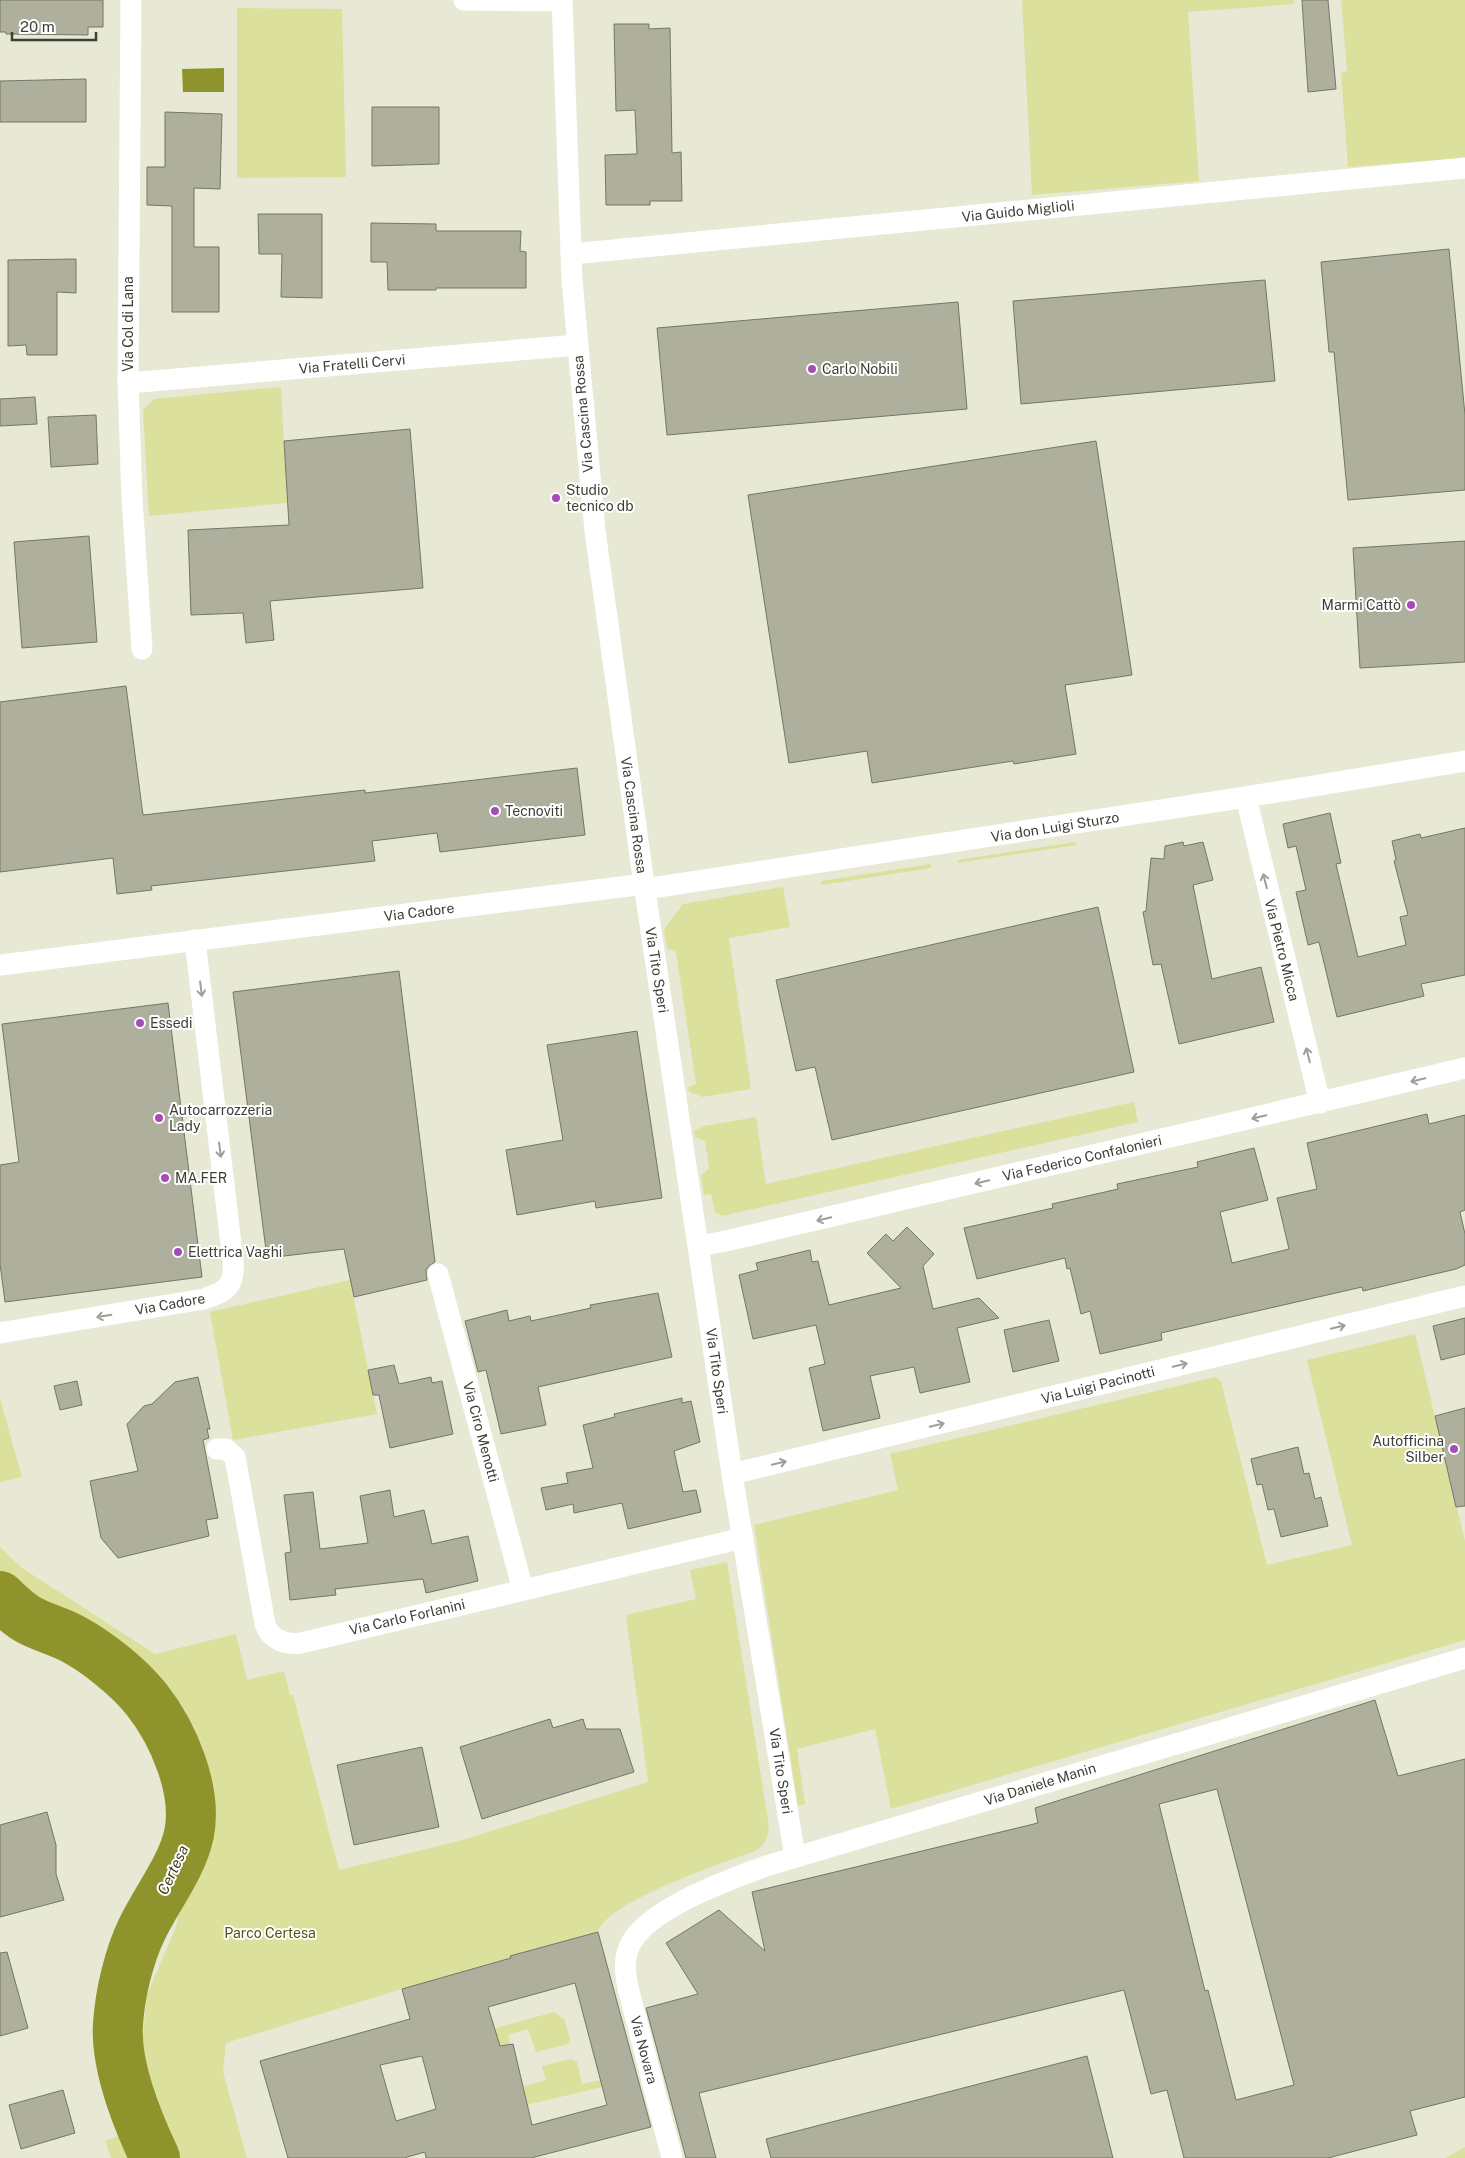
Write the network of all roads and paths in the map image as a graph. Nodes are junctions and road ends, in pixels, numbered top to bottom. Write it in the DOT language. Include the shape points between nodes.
graph roads {
  1 [pos="131,0"];
  2 [pos="464,0"];
  3 [pos="562,1"];
  4 [pos="1465,168"];
  5 [pos="571,254"];
  6 [pos="577,345"];
  7 [pos="128,383"];
  8 [pos="142,648"];
  9 [pos="1465,760"];
  10 [pos="1246,797"];
  11 [pos="644,886"];
  12 [pos="195,940"];
  13 [pos="0,965"];
  14 [pos="1465,1068"];
  15 [pos="1320,1103"];
  16 [pos="699,1246"];
  17 [pos="438,1274"];
  18 [pos="1465,1296"];
  19 [pos="3,1333"];
  20 [pos="217,1449"];
  21 [pos="732,1474"];
  22 [pos="743,1538"];
  23 [pos="523,1590"];
  24 [pos="1465,1658"];
  25 [pos="795,1857"];
  26 [pos="632,1942"];
  27 [pos="672,2158"];
  1 -- 7 [label="street, Via Col di Lana"];
  2 -- 3 [label="street"];
  3 -- 5 [label="street, Via Cascina Rossa"];
  4 -- 5 [label="street, Via Guido Miglioli"];
  5 -- 6 [label="street, Via Cascina Rossa"];
  6 -- 7 [label="street, Via Fratelli Cervi"];
  6 -- 11 [label="street, Via Cascina Rossa" via="596,540"];
  7 -- 8 [label="street, Via Col di Lana"];
  9 -- 10 [label="street, Via don Luigi Sturzo"];
  10 -- 11 [label="street, Via don Luigi Sturzo"];
  15 -- 10 [label="street, Via Pietro Micca, one-way"];
  11 -- 12 [label="street, Via Cadore"];
  11 -- 16 [label="street, Via Tito Speri"];
  12 -- 13 [label="street, Via Cadore"];
  12 -- 19 [label="street, Via Cadore, one-way" via="234,1261 232,1281 225,1290 204,1299"];
  14 -- 15 [label="street, Via Federico Confalonieri, one-way"];
  15 -- 16 [label="street, Via Federico Confalonieri, one-way"];
  16 -- 21 [label="street, Via Tito Speri"];
  17 -- 23 [label="street, Via Ciro Menotti"];
  21 -- 18 [label="street, Via Luigi Pacinotti, one-way"];
  20 -- 23 [label="street, Via Carlo Forlanini" via="226,1449 235,1457 266,1624 270,1634 280,1641 301,1643"];
  21 -- 22 [label="street, Via Tito Speri"];
  22 -- 23 [label="street, Via Carlo Forlanini"];
  22 -- 25 [label="street, Via Tito Speri"];
  24 -- 25 [label="street, Via Daniele Manin"];
  25 -- 26 [label="street, Via Daniele Manin" via="689,1899 648,1924"];
  26 -- 27 [label="street, Via Novara" via="625,1958 627,1984"];
}
